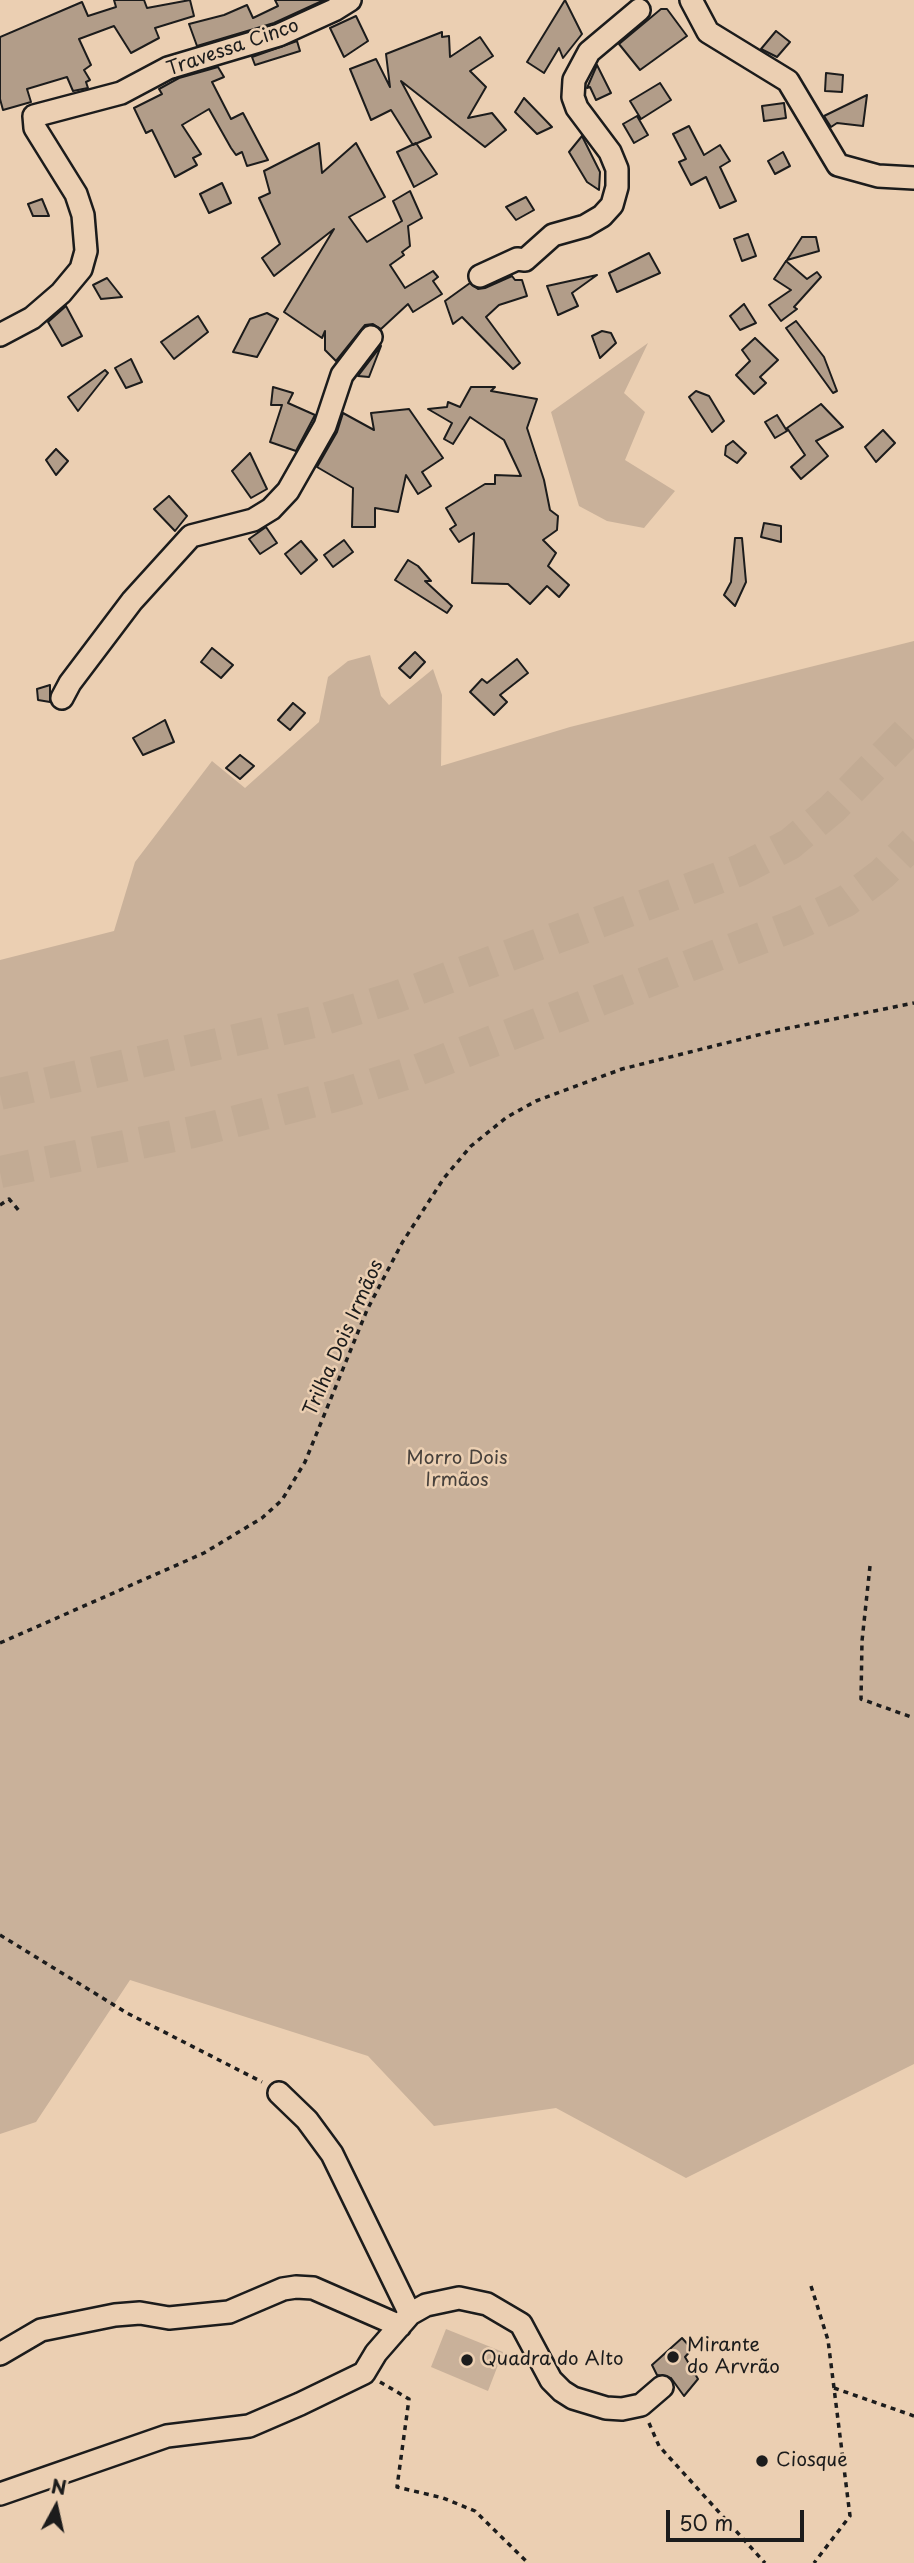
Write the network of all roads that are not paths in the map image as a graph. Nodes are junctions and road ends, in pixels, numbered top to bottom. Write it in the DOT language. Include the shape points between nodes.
graph roads {
  1 [pos="349,0"];
  2 [pos="691,0"];
  3 [pos="639,10"];
  4 [pos="914,178"];
  5 [pos="480,276"];
  6 [pos="0,335"];
  7 [pos="371,337"];
  8 [pos="62,698"];
  9 [pos="279,2093"];
  10 [pos="405,2320"];
  11 [pos="0,2354"];
  12 [pos="662,2387"];
  13 [pos="0,2494"];
  1 -- 6 [label="street, Travessa Cinco" via="279,35 168,68 121,93 34,116 35,128 76,194 86,251 81,269 61,293 32,318"];
  2 -- 4 [label="street" via="709,32 788,81 838,165 878,176"];
  3 -- 5 [label="street" via="589,52 574,80 577,108 617,169 612,205 594,221 554,235 525,260 517,259"];
  7 -- 8 [label="street" via="342,375 324,426 288,491 253,520 191,536 132,601"];
  9 -- 10 [label="street" via="332,2154"];
  10 -- 11 [label="street" via="313,2288 296,2287 229,2312 169,2318 115,2315 55,2326"];
  10 -- 12 [label="street" via="426,2305 459,2298 487,2304 521,2324 551,2381 573,2398 622,2409 641,2404"];
  10 -- 13 [label="street" via="364,2373 249,2427 167,2436"];
}
